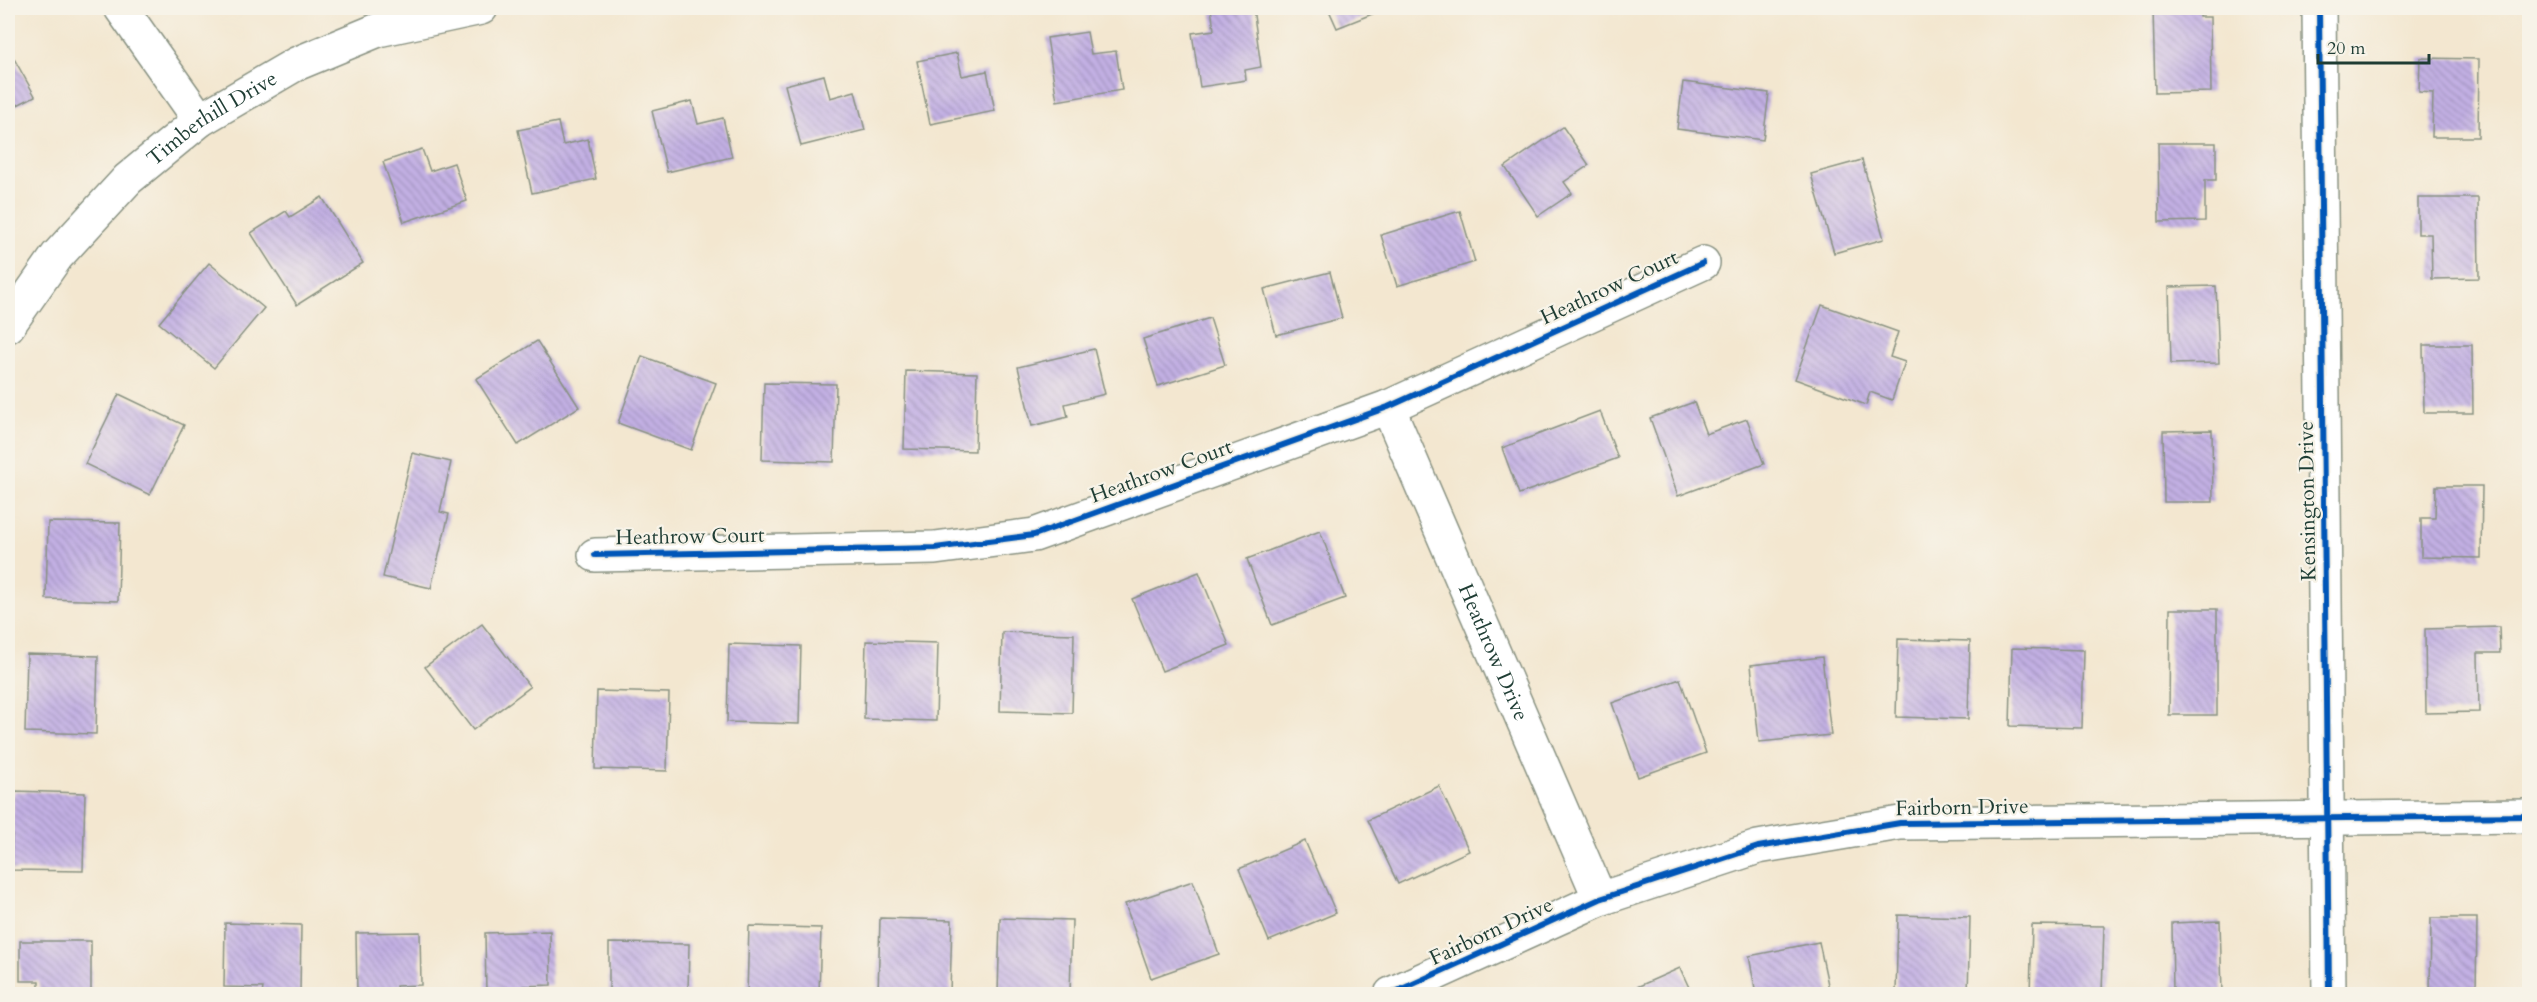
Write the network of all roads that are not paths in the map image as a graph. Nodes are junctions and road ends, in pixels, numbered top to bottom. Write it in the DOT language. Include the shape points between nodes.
graph roads {
  1 [pos="121,8"];
  2 [pos="481,8"];
  3 [pos="2319,8"];
  4 [pos="200,120"];
  5 [pos="1703,263"];
  6 [pos="8,326"];
  7 [pos="1388,407"];
  8 [pos="595,555"];
  9 [pos="2529,816"];
  10 [pos="2326,819"];
  11 [pos="1600,899"];
  12 [pos="1391,994"];
  13 [pos="2328,994"];
  1 -- 4 [label="street"];
  2 -- 4 [label="street, Timberhill Drive" via="378,30 296,64"];
  3 -- 10 [label="street, Kensington Drive"];
  4 -- 6 [label="street, Timberhill Drive" via="128,179 57,256"];
  5 -- 7 [label="street, Heathrow Court"];
  7 -- 8 [label="street, Heathrow Court" via="1034,535 935,548"];
  7 -- 11 [label="street, Heathrow Drive"];
  9 -- 10 [label="street, Fairborn Drive"];
  10 -- 11 [label="street, Fairborn Drive" via="1900,823 1758,847"];
  10 -- 13 [label="street, Kensington Drive"];
  11 -- 12 [label="street, Fairborn Drive"];
}
